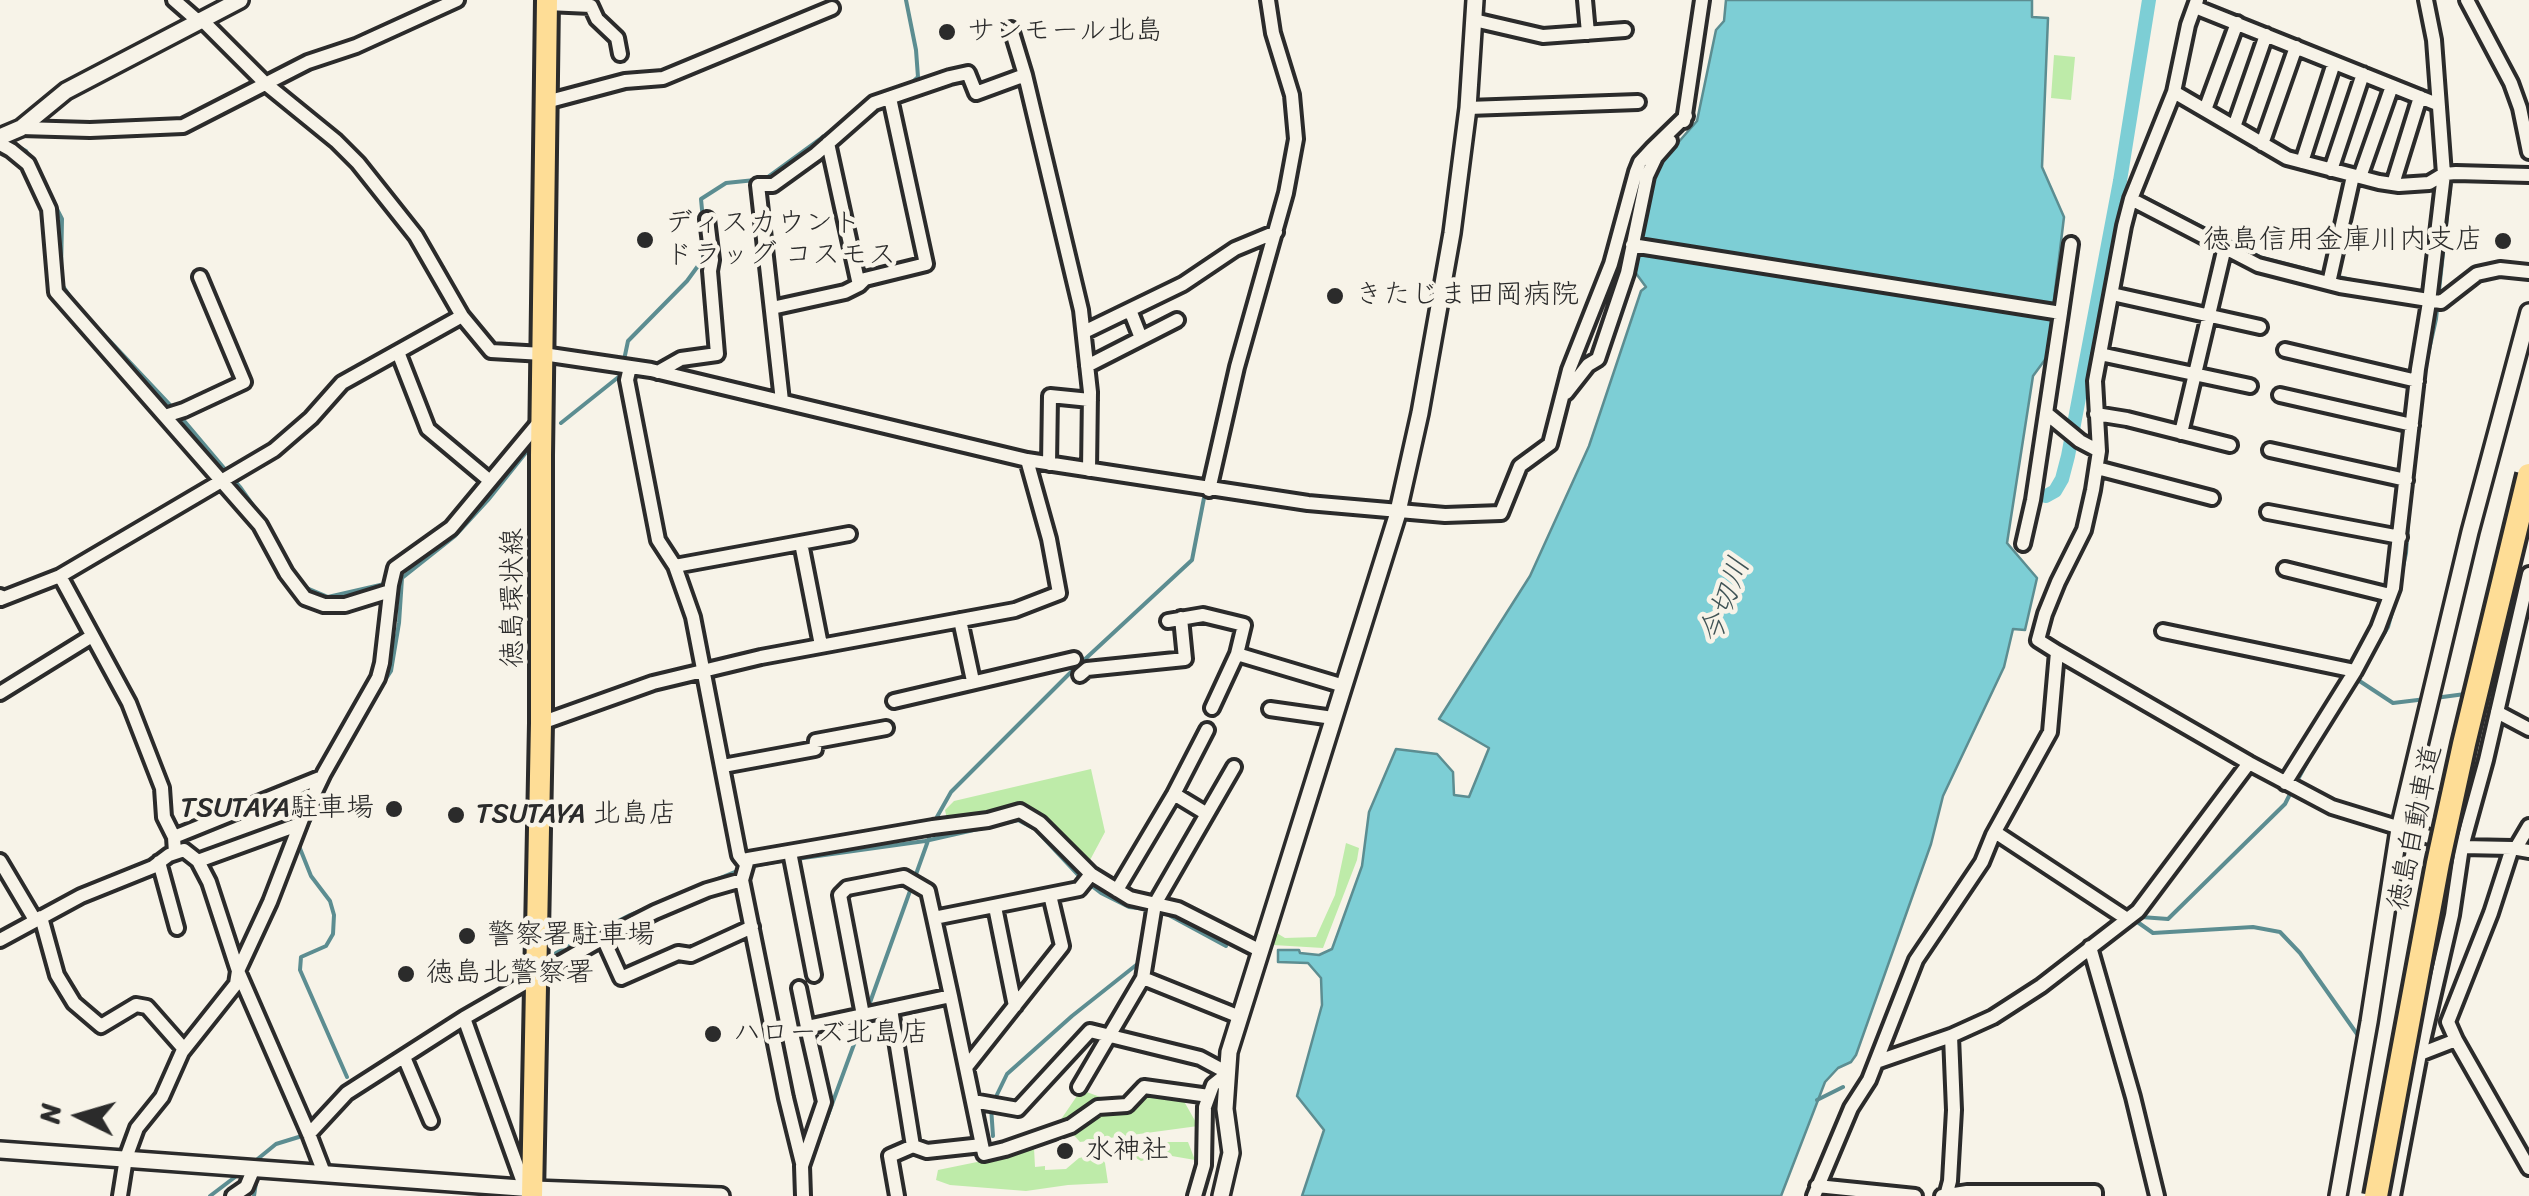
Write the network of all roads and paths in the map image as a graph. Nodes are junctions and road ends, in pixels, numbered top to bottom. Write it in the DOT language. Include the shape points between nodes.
graph roads {
  1 [pos="174,0"];
  2 [pos="240,0"];
  3 [pos="457,0"];
  4 [pos="1268,0"];
  5 [pos="1475,0"];
  6 [pos="1585,0"];
  7 [pos="1702,0"];
  8 [pos="2426,0"];
  9 [pos="2467,0"];
  10 [pos="547,2"];
  11 [pos="2196,3"];
  12 [pos="832,8"];
  13 [pos="200,20"];
  14 [pos="1474,20"];
  15 [pos="2237,22"];
  16 [pos="1011,29"];
  17 [pos="1626,30"];
  18 [pos="1588,32"];
  19 [pos="2266,35"];
  20 [pos="2296,47"];
  21 [pos="620,54"];
  22 [pos="2334,62"];
  23 [pos="1025,74"];
  24 [pos="2363,74"];
  25 [pos="266,84"];
  26 [pos="2392,86"];
  27 [pos="2174,92"];
  28 [pos="2420,97"];
  29 [pos="890,98"];
  30 [pos="546,102"];
  31 [pos="1638,102"];
  32 [pos="2438,104"];
  33 [pos="1468,108"];
  34 [pos="2204,110"];
  35 [pos="1686,116"];
  36 [pos="2234,127"];
  37 [pos="7,136"];
  38 [pos="828,143"];
  39 [pos="2262,144"];
  40 [pos="2529,152"];
  41 [pos="2302,162"];
  42 [pos="2331,170"];
  43 [pos="2450,173"];
  44 [pos="2529,175"];
  45 [pos="2357,176"];
  46 [pos="2393,184"];
  47 [pos="2131,199"];
  48 [pos="707,219"];
  49 [pos="1276,232"];
  50 [pos="2072,244"];
  51 [pos="1634,245"];
  52 [pos="2225,247"];
  53 [pos="2529,272"];
  54 [pos="200,277"];
  55 [pos="2330,277"];
  56 [pos="859,284"];
  57 [pos="2112,294"];
  58 [pos="2435,302"];
  59 [pos="772,308"];
  60 [pos="1130,310"];
  61 [pos="2057,312"];
  62 [pos="2529,312"];
  63 [pos="2208,315"];
  64 [pos="462,316"];
  65 [pos="1178,320"];
  66 [pos="2260,327"];
  67 [pos="1084,332"];
  68 [pos="1141,338"];
  69 [pos="2285,350"];
  70 [pos="398,352"];
  71 [pos="544,354"];
  72 [pos="2100,354"];
  73 [pos="1087,366"];
  74 [pos="630,367"];
  75 [pos="658,372"];
  76 [pos="2195,374"];
  77 [pos="2417,382"];
  78 [pos="2250,386"];
  79 [pos="2280,395"];
  80 [pos="1564,396"];
  81 [pos="1090,400"];
  82 [pos="782,401"];
  83 [pos="2046,413"];
  84 [pos="2096,414"];
  85 [pos="165,416"];
  86 [pos="542,419"];
  87 [pos="2412,425"];
  88 [pos="2180,432"];
  89 [pos="2230,445"];
  90 [pos="2270,450"];
  91 [pos="2099,451"];
  92 [pos="1028,460"];
  93 [pos="1049,464"];
  94 [pos="2097,468"];
  95 [pos="1089,470"];
  96 [pos="2529,476"];
  97 [pos="2406,480"];
  98 [pos="490,481"];
  99 [pos="222,482"];
  100 [pos="1209,490"];
  101 [pos="2212,498"];
  102 [pos="1398,511"];
  103 [pos="2268,512"];
  104 [pos="849,534"];
  105 [pos="2400,537"];
  106 [pos="801,543"];
  107 [pos="2023,544"];
  108 [pos="675,566"];
  109 [pos="2285,569"];
  110 [pos="2529,574"];
  111 [pos="60,576"];
  112 [pos="390,592"];
  113 [pos="2390,594"];
  114 [pos="0,596"];
  115 [pos="960,620"];
  116 [pos="2164,632"];
  117 [pos="92,636"];
  118 [pos="822,645"];
  119 [pos="2056,652"];
  120 [pos="1237,654"];
  121 [pos="1074,659"];
  122 [pos="703,671"];
  123 [pos="2355,671"];
  124 [pos="1080,675"];
  125 [pos="973,681"];
  126 [pos="1344,686"];
  127 [pos="0,693"];
  128 [pos="894,701"];
  129 [pos="1212,708"];
  130 [pos="1270,709"];
  131 [pos="2497,712"];
  132 [pos="1334,718"];
  133 [pos="542,723"];
  134 [pos="886,728"];
  135 [pos="2529,729"];
  136 [pos="1207,730"];
  137 [pos="2249,763"];
  138 [pos="723,766"];
  139 [pos="1234,767"];
  140 [pos="322,777"];
  141 [pos="2291,786"];
  142 [pos="1174,794"];
  143 [pos="1207,814"];
  144 [pos="300,824"];
  145 [pos="2529,826"];
  146 [pos="2399,829"];
  147 [pos="1995,832"];
  148 [pos="174,837"];
  149 [pos="2462,847"];
  150 [pos="2519,849"];
  151 [pos="790,852"];
  152 [pos="176,853"];
  153 [pos="0,860"];
  154 [pos="198,860"];
  155 [pos="159,862"];
  156 [pos="746,864"];
  157 [pos="1091,874"];
  158 [pos="742,880"];
  159 [pos="1116,890"];
  160 [pos="1050,895"];
  161 [pos="1155,904"];
  162 [pos="995,907"];
  163 [pos="934,918"];
  164 [pos="38,919"];
  165 [pos="2127,919"];
  166 [pos="752,927"];
  167 [pos="177,928"];
  168 [pos="604,938"];
  169 [pos="0,940"];
  170 [pos="1260,951"];
  171 [pos="2091,951"];
  172 [pos="238,971"];
  173 [pos="814,975"];
  174 [pos="536,977"];
  175 [pos="1143,978"];
  176 [pos="799,988"];
  177 [pos="951,996"];
  178 [pos="1014,1006"];
  179 [pos="891,1009"];
  180 [pos="863,1015"];
  181 [pos="1240,1016"];
  182 [pos="464,1018"];
  183 [pos="808,1027"];
  184 [pos="1110,1035"];
  185 [pos="2456,1040"];
  186 [pos="1952,1041"];
  187 [pos="184,1049"];
  188 [pos="2420,1054"];
  189 [pos="404,1058"];
  190 [pos="1876,1062"];
  191 [pos="967,1066"];
  192 [pos="1228,1072"];
  193 [pos="1079,1087"];
  194 [pos="1209,1096"];
  195 [pos="974,1101"];
  196 [pos="430,1121"];
  197 [pos="309,1134"];
  198 [pos="982,1145"];
  199 [pos="913,1146"];
  200 [pos="8,1150"];
  201 [pos="126,1158"];
  202 [pos="0,1162"];
  203 [pos="802,1166"];
  204 [pos="248,1167"];
  205 [pos="2529,1168"];
  206 [pos="324,1173"];
  207 [pos="531,1191"];
  208 [pos="1816,1191"];
  209 [pos="120,1196"];
  210 [pos="232,1196"];
  211 [pos="721,1196"];
  212 [pos="803,1196"];
  213 [pos="896,1196"];
  214 [pos="1195,1196"];
  215 [pos="1221,1196"];
  216 [pos="1915,1196"];
  217 [pos="1945,1196"];
  218 [pos="2095,1196"];
  219 [pos="2157,1196"];
  220 [pos="2338,1196"];
  221 [pos="2376,1196"];
  222 [pos="2393,1196"];
  1 -- 13 [label="street"];
  2 -- 13 [label="street"];
  3 -- 25 [label="street"];
  4 -- 49 [label="street" via="1296,139"];
  5 -- 14 [label="street"];
  6 -- 18 [label="street"];
  7 -- 35 [label="street"];
  8 -- 32 [label="street"];
  9 -- 40 [label="street" via="2510,83"];
  10 -- 21 [label="street" via="591,6 617,38"];
  10 -- 30 [label="main road, 徳島環状線"];
  11 -- 15 [label="street"];
  11 -- 27 [label="street"];
  12 -- 30 [label="street" via="663,78"];
  13 -- 25 [label="street"];
  13 -- 37 [label="street" via="66,91"];
  14 -- 18 [label="street" via="1543,36"];
  14 -- 33 [label="street"];
  15 -- 19 [label="street"];
  15 -- 34 [label="street"];
  16 -- 23 [label="street"];
  17 -- 18 [label="street"];
  19 -- 20 [label="street"];
  19 -- 36 [label="street"];
  20 -- 22 [label="street"];
  20 -- 39 [label="street"];
  22 -- 24 [label="street"];
  22 -- 41 [label="street"];
  23 -- 29 [label="street" via="976,92 968,73 911,83"];
  23 -- 67 [label="street"];
  24 -- 26 [label="street"];
  24 -- 42 [label="street"];
  25 -- 37 [label="street" via="183,126"];
  25 -- 64 [label="street" via="358,163 416,236"];
  26 -- 28 [label="street"];
  26 -- 45 [label="street"];
  27 -- 34 [label="street"];
  27 -- 47 [label="street"];
  28 -- 32 [label="street"];
  28 -- 46 [label="street"];
  29 -- 38 [label="street" via="874,102"];
  29 -- 56 [label="street" via="926,264"];
  30 -- 71 [label="main road, 徳島環状線"];
  31 -- 33 [label="street"];
  32 -- 43 [label="street"];
  33 -- 102 [label="street" via="1446,269"];
  34 -- 36 [label="street"];
  35 -- 51 [label="street" via="1650,166"];
  35 -- 80 [label="street" via="1640,162"];
  36 -- 39 [label="street"];
  37 -- 85 [label="street" via="49,208 56,292"];
  38 -- 56 [label="street"];
  38 -- 59 [label="street" via="773,185 758,185"];
  39 -- 41 [label="street"];
  41 -- 42 [label="street"];
  42 -- 45 [label="street"];
  43 -- 44 [label="street"];
  43 -- 46 [label="street" via="2430,182"];
  43 -- 58 [label="street"];
  45 -- 46 [label="street"];
  45 -- 55 [label="street"];
  47 -- 52 [label="street"];
  47 -- 57 [label="street"];
  48 -- 75 [label="street" via="717,354 680,360"];
  49 -- 60 [label="street"];
  49 -- 100 [label="street"];
  50 -- 61 [label="street"];
  51 -- 61 [label="street"];
  51 -- 80 [label="street" via="1598,359"];
  52 -- 55 [label="street" via="2258,265"];
  52 -- 63 [label="street"];
  53 -- 58 [label="street" via="2477,274"];
  54 -- 85 [label="street" via="222,316 244,382"];
  55 -- 58 [label="street"];
  56 -- 59 [label="street"];
  57 -- 63 [label="street"];
  57 -- 72 [label="street"];
  58 -- 77 [label="street"];
  59 -- 82 [label="street"];
  60 -- 67 [label="street"];
  60 -- 68 [label="street"];
  61 -- 83 [label="street"];
  62 -- 146 [label="street"];
  63 -- 66 [label="street"];
  63 -- 76 [label="street"];
  64 -- 70 [label="street"];
  64 -- 71 [label="street" via="491,351"];
  65 -- 68 [label="street"];
  67 -- 73 [label="street"];
  68 -- 73 [label="street"];
  69 -- 77 [label="street"];
  70 -- 98 [label="street" via="428,429"];
  70 -- 99 [label="street" via="342,383 274,450"];
  71 -- 74 [label="street"];
  71 -- 86 [label="main road, 徳島環状線"];
  72 -- 76 [label="street"];
  72 -- 84 [label="street"];
  73 -- 81 [label="street"];
  74 -- 75 [label="street"];
  74 -- 108 [label="street" via="627,380 658,540"];
  75 -- 82 [label="street"];
  76 -- 78 [label="street"];
  76 -- 88 [label="street"];
  77 -- 87 [label="street"];
  79 -- 87 [label="street"];
  80 -- 102 [label="street" via="1550,444 1520,466 1501,514"];
  81 -- 93 [label="street" via="1050,396"];
  81 -- 95 [label="street"];
  82 -- 92 [label="street"];
  83 -- 91 [label="street"];
  83 -- 107 [label="street"];
  84 -- 88 [label="street"];
  84 -- 91 [label="street"];
  85 -- 99 [label="street"];
  86 -- 98 [label="street"];
  86 -- 133 [label="main road, 徳島環状線"];
  87 -- 97 [label="street"];
  88 -- 89 [label="street"];
  90 -- 97 [label="street"];
  91 -- 94 [label="street"];
  92 -- 93 [label="street"];
  92 -- 115 [label="street" via="1060,593"];
  93 -- 95 [label="street"];
  94 -- 101 [label="street"];
  94 -- 119 [label="street" via="2084,530 2038,640"];
  95 -- 100 [label="street"];
  96 -- 221 [label="highway, 徳島自動車道, bridge" via="2438,863"];
  97 -- 105 [label="street"];
  98 -- 112 [label="street" via="451,528 395,568"];
  99 -- 111 [label="street"];
  99 -- 112 [label="street" via="260,525 305,598 345,605"];
  100 -- 102 [label="street"];
  102 -- 126 [label="street"];
  103 -- 105 [label="street"];
  104 -- 106 [label="street"];
  105 -- 113 [label="street"];
  106 -- 108 [label="street"];
  106 -- 118 [label="street"];
  108 -- 122 [label="street"];
  109 -- 113 [label="street"];
  110 -- 131 [label="street"];
  111 -- 114 [label="street"];
  111 -- 117 [label="street"];
  112 -- 140 [label="street" via="378,678"];
  113 -- 123 [label="street"];
  115 -- 118 [label="street"];
  115 -- 125 [label="street"];
  116 -- 123 [label="street"];
  117 -- 127 [label="street"];
  117 -- 148 [label="street" via="129,702"];
  118 -- 122 [label="street"];
  119 -- 137 [label="street"];
  119 -- 147 [label="street" via="2050,732"];
  120 -- 124 [label="street" via="1244,624 1203,615 1175,620 1185,659"];
  120 -- 126 [label="street"];
  120 -- 129 [label="street"];
  121 -- 125 [label="street"];
  122 -- 133 [label="street"];
  122 -- 138 [label="street"];
  123 -- 141 [label="street"];
  125 -- 128 [label="street"];
  126 -- 132 [label="street"];
  130 -- 132 [label="street"];
  131 -- 135 [label="street"];
  131 -- 149 [label="street"];
  132 -- 170 [label="street"];
  133 -- 174 [label="main road, 徳島環状線"];
  134 -- 138 [label="street"];
  136 -- 142 [label="street"];
  137 -- 141 [label="street"];
  137 -- 165 [label="street"];
  138 -- 156 [label="street"];
  139 -- 143 [label="street"];
  140 -- 144 [label="street"];
  140 -- 148 [label="street"];
  141 -- 146 [label="street"];
  142 -- 143 [label="street"];
  142 -- 159 [label="street"];
  143 -- 161 [label="street"];
  144 -- 154 [label="street"];
  144 -- 172 [label="street"];
  145 -- 150 [label="street"];
  146 -- 149 [label="street"];
  146 -- 220 [label="street"];
  147 -- 165 [label="street"];
  147 -- 190 [label="street" via="1916,960"];
  148 -- 152 [label="street"];
  149 -- 150 [label="street"];
  149 -- 188 [label="street"];
  150 -- 185 [label="street" via="2448,1022"];
  151 -- 156 [label="street"];
  151 -- 157 [label="street" via="1020,810"];
  151 -- 173 [label="street"];
  152 -- 154 [label="street" via="184,850"];
  152 -- 155 [label="street"];
  153 -- 164 [label="street"];
  154 -- 172 [label="street"];
  155 -- 164 [label="street"];
  155 -- 167 [label="street"];
  156 -- 158 [label="street"];
  157 -- 159 [label="street"];
  157 -- 160 [label="street" via="1079,890"];
  158 -- 166 [label="street"];
  158 -- 168 [label="street"];
  159 -- 161 [label="street"];
  160 -- 162 [label="street"];
  160 -- 178 [label="street" via="1062,946"];
  161 -- 170 [label="street"];
  161 -- 175 [label="street"];
  162 -- 163 [label="street"];
  162 -- 178 [label="street"];
  163 -- 177 [label="street"];
  163 -- 180 [label="street" via="928,891 904,877 840,895"];
  164 -- 169 [label="street"];
  164 -- 187 [label="street" via="74,1002 101,1026 136,1005 147,1007"];
  165 -- 171 [label="street"];
  166 -- 168 [label="street" via="621,978"];
  166 -- 203 [label="street"];
  168 -- 174 [label="street"];
  170 -- 181 [label="street"];
  171 -- 186 [label="street"];
  171 -- 219 [label="street"];
  172 -- 187 [label="street" via="236,984"];
  172 -- 197 [label="street"];
  174 -- 182 [label="street"];
  174 -- 207 [label="main road, 徳島環状線"];
  175 -- 181 [label="street"];
  175 -- 184 [label="street"];
  176 -- 183 [label="street"];
  177 -- 179 [label="street"];
  177 -- 191 [label="street"];
  178 -- 191 [label="street"];
  179 -- 180 [label="street"];
  179 -- 199 [label="street"];
  180 -- 183 [label="street"];
  181 -- 192 [label="street"];
  182 -- 189 [label="street"];
  182 -- 207 [label="street"];
  183 -- 203 [label="street" via="824,1102"];
  184 -- 192 [label="street"];
  184 -- 193 [label="street"];
  184 -- 195 [label="street" via="1090,1030 1018,1108"];
  185 -- 188 [label="street"];
  185 -- 205 [label="street"];
  186 -- 190 [label="street"];
  186 -- 217 [label="street" via="1954,1110"];
  187 -- 201 [label="street"];
  188 -- 222 [label="street"];
  189 -- 196 [label="street"];
  189 -- 197 [label="street" via="346,1093"];
  190 -- 208 [label="street"];
  191 -- 195 [label="street"];
  192 -- 194 [label="street"];
  192 -- 215 [label="street" via="1231,1153"];
  194 -- 198 [label="street" via="1144,1086 1127,1105 1098,1107 1071,1126 994,1152 984,1154"];
  194 -- 214 [label="street"];
  195 -- 198 [label="street"];
  197 -- 206 [label="street"];
  198 -- 199 [label="street" via="926,1151"];
  199 -- 213 [label="street" via="890,1156"];
  200 -- 201 [label="street"];
  200 -- 202 [label="street"];
  201 -- 204 [label="street"];
  201 -- 209 [label="street"];
  203 -- 212 [label="street"];
  204 -- 206 [label="street"];
  204 -- 210 [label="street" via="246,1188"];
  206 -- 207 [label="street"];
  207 -- 211 [label="street"];
  208 -- 216 [label="street"];
  217 -- 218 [label="street"];
}
